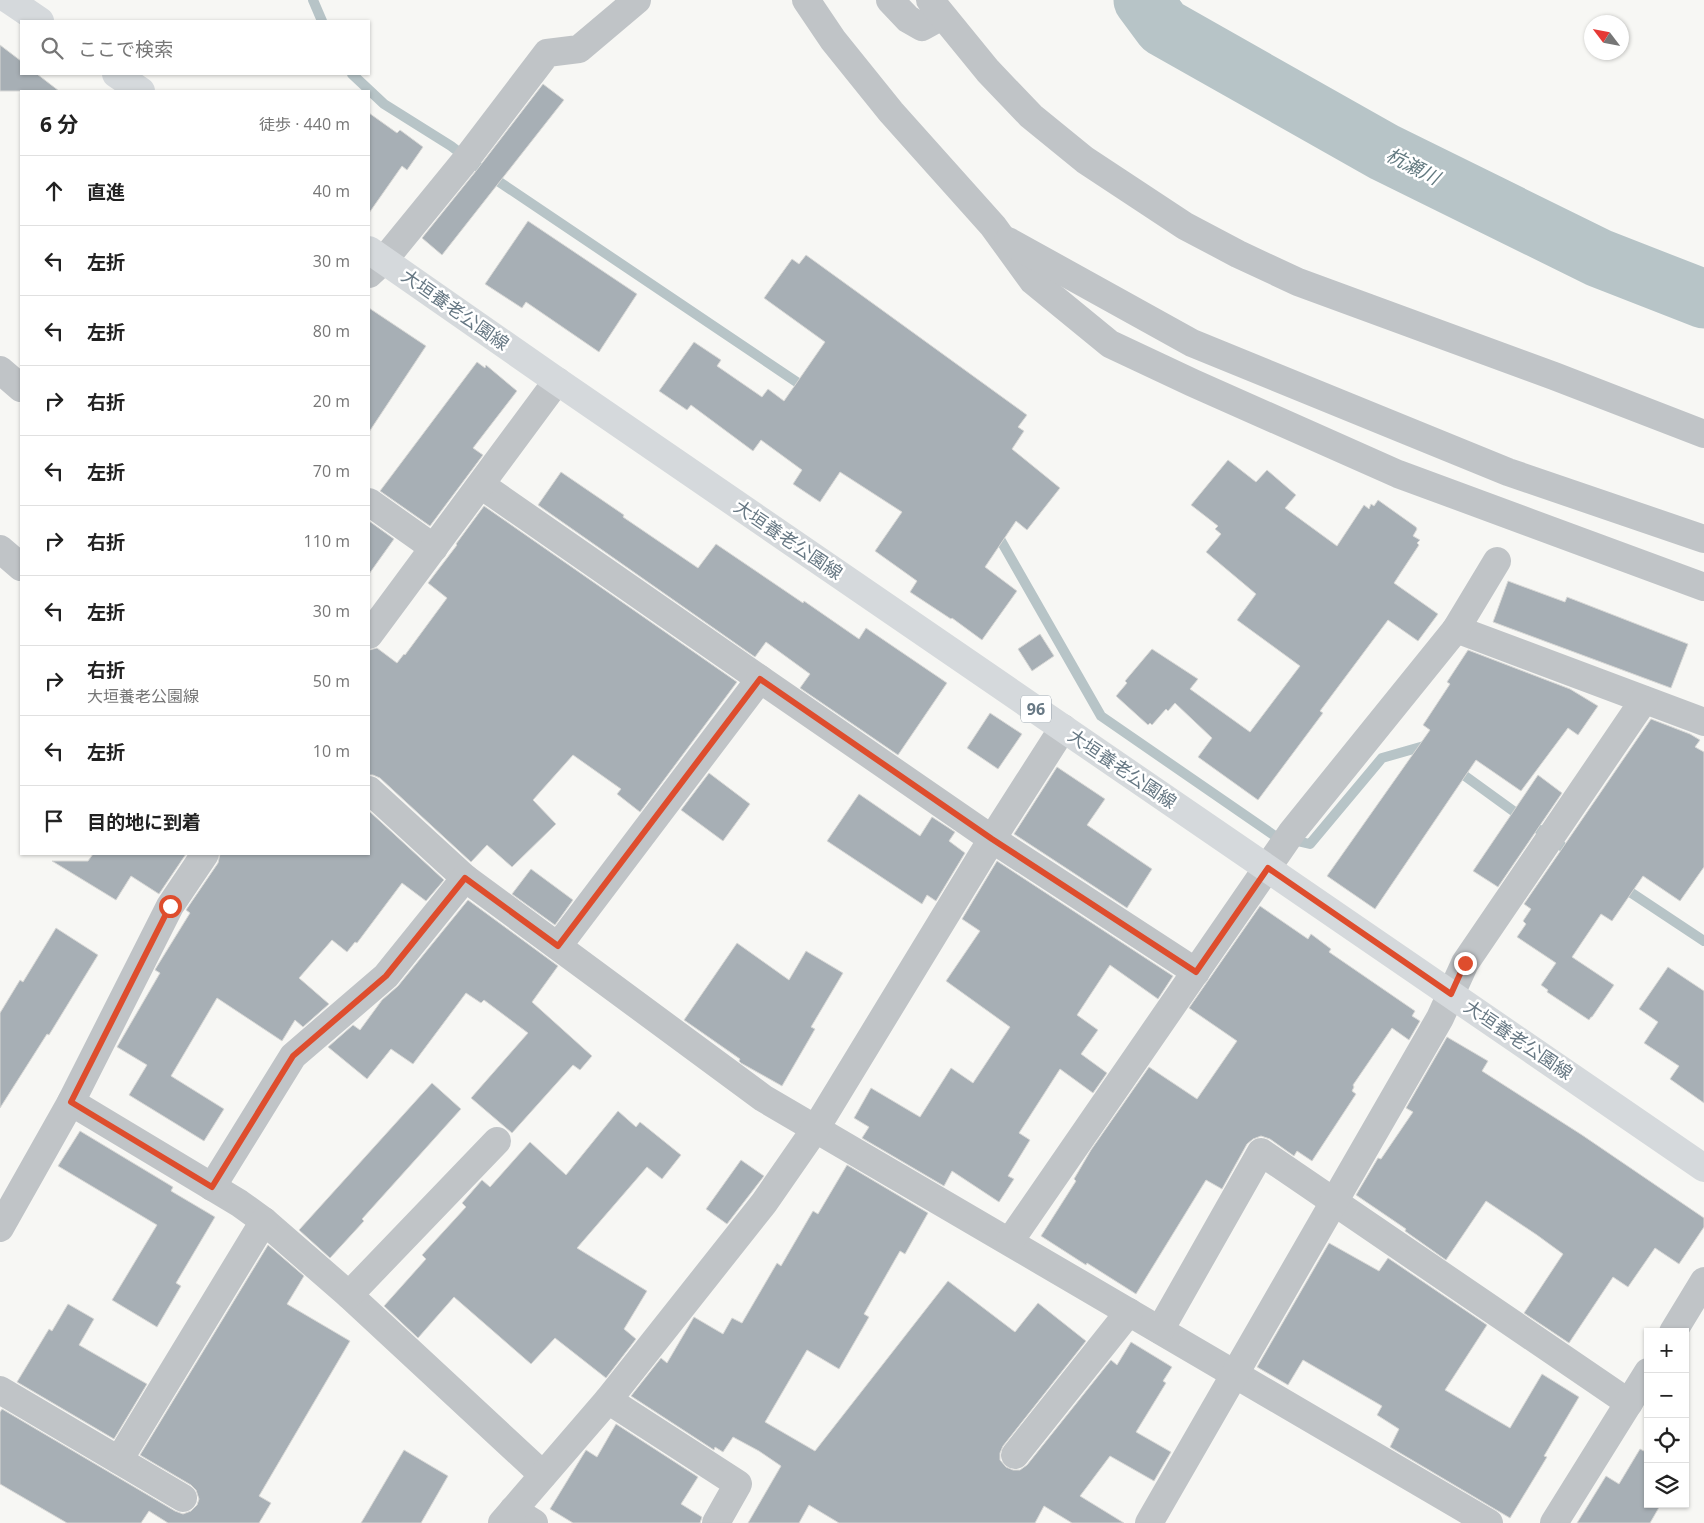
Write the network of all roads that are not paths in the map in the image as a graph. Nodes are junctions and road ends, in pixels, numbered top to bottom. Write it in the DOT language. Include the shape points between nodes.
graph roads {
  1 [pos="9,0"];
  2 [pos="637,0"];
  3 [pos="806,0"];
  4 [pos="890,0"];
  5 [pos="936,8"];
  6 [pos="39,20"];
  7 [pos="117,75"];
  8 [pos="140,90"];
  9 [pos="1001,237"];
  10 [pos="374,261"];
  11 [pos="0,370"];
  12 [pos="557,381"];
  13 [pos="20,387"];
  14 [pos="1704,434"];
  15 [pos="481,485"];
  16 [pos="370,503"];
  17 [pos="1704,539"];
  18 [pos="434,548"];
  19 [pos="0,549"];
  20 [pos="1497,561"];
  21 [pos="20,566"];
  22 [pos="1704,587"];
  23 [pos="1456,629"];
  24 [pos="370,634"];
  25 [pos="760,679"];
  26 [pos="1644,700"];
  27 [pos="1704,722"];
  28 [pos="1063,728"];
  29 [pos="370,791"];
  30 [pos="992,839"];
  31 [pos="204,855"];
  32 [pos="1268,868"];
  33 [pos="465,878"];
  34 [pos="558,946"];
  35 [pos="1196,972"];
  36 [pos="1451,994"];
  37 [pos="71,1102"];
  38 [pos="816,1128"];
  39 [pos="496,1141"];
  40 [pos="1704,1168"];
  41 [pos="212,1187"];
  42 [pos="7,1198"];
  43 [pos="1335,1202"];
  44 [pos="264,1220"];
  45 [pos="0,1228"];
  46 [pos="1010,1241"];
  47 [pos="1704,1281"];
  48 [pos="348,1295"];
  49 [pos="1129,1312"];
  50 [pos="1675,1328"];
  51 [pos="1160,1330"];
  52 [pos="1234,1373"];
  53 [pos="1647,1373"];
  54 [pos="0,1390"];
  55 [pos="608,1400"];
  56 [pos="1628,1403"];
  57 [pos="1014,1455"];
  58 [pos="119,1460"];
  59 [pos="543,1475"];
  60 [pos="183,1498"];
  61 [pos="516,1519"];
  62 [pos="716,1523"];
  63 [pos="1149,1523"];
  64 [pos="1489,1523"];
  65 [pos="1554,1523"];
  1 -- 6 [label="main road"];
  2 -- 10 [label="street" via="579,48 546,53 464,162"];
  3 -- 9 [label="street" via="833,40 891,112"];
  4 -- 5 [label="street" via="908,19 922,27"];
  5 -- 14 [label="street" via="988,71 1031,116 1085,160 1184,226 1298,282"];
  7 -- 8 [label="main road"];
  9 -- 17 [label="street" via="1192,343 1508,472"];
  9 -- 22 [label="street" via="1033,281 1110,344 1398,474"];
  10 -- 12 [label="main road, 大垣養老公園線 / 96"];
  11 -- 13 [label="street"];
  12 -- 15 [label="street"];
  12 -- 28 [label="main road, 大垣養老公園線 / 96"];
  15 -- 18 [label="street"];
  15 -- 25 [label="street"];
  16 -- 18 [label="street"];
  18 -- 24 [label="street"];
  19 -- 21 [label="street"];
  20 -- 23 [label="street"];
  23 -- 26 [label="street"];
  23 -- 32 [label="street" via="1292,832"];
  25 -- 30 [label="street"];
  25 -- 34 [label="street"];
  26 -- 27 [label="street"];
  26 -- 36 [label="street" via="1465,963"];
  28 -- 30 [label="street"];
  28 -- 32 [label="main road, 大垣養老公園線 / 96"];
  29 -- 33 [label="street"];
  30 -- 35 [label="street"];
  30 -- 38 [label="street"];
  31 -- 37 [label="street" via="170,906"];
  32 -- 35 [label="street"];
  32 -- 36 [label="main road, 大垣養老公園線 / 96"];
  33 -- 34 [label="street"];
  33 -- 41 [label="street" via="386,976 293,1056"];
  34 -- 38 [label="street" via="763,1098"];
  35 -- 46 [label="street"];
  36 -- 40 [label="main road, 大垣養老公園線 / 96"];
  36 -- 43 [label="street"];
  37 -- 41 [label="street"];
  37 -- 42 [label="street"];
  38 -- 46 [label="street"];
  38 -- 55 [label="street" via="764,1204"];
  39 -- 48 [label="street"];
  41 -- 44 [label="street"];
  42 -- 45 [label="street"];
  43 -- 51 [label="street" via="1261,1152"];
  43 -- 52 [label="street"];
  43 -- 56 [label="street"];
  44 -- 48 [label="street"];
  44 -- 58 [label="street"];
  46 -- 49 [label="street"];
  47 -- 50 [label="street"];
  48 -- 59 [label="street"];
  49 -- 51 [label="street"];
  49 -- 57 [label="street"];
  51 -- 52 [label="street"];
  52 -- 63 [label="street"];
  52 -- 64 [label="street"];
  53 -- 56 [label="street"];
  54 -- 58 [label="street"];
  55 -- 59 [label="street"];
  55 -- 62 [label="street" via="738,1484"];
  56 -- 65 [label="street"];
  58 -- 60 [label="street"];
  59 -- 61 [label="street"];
}
